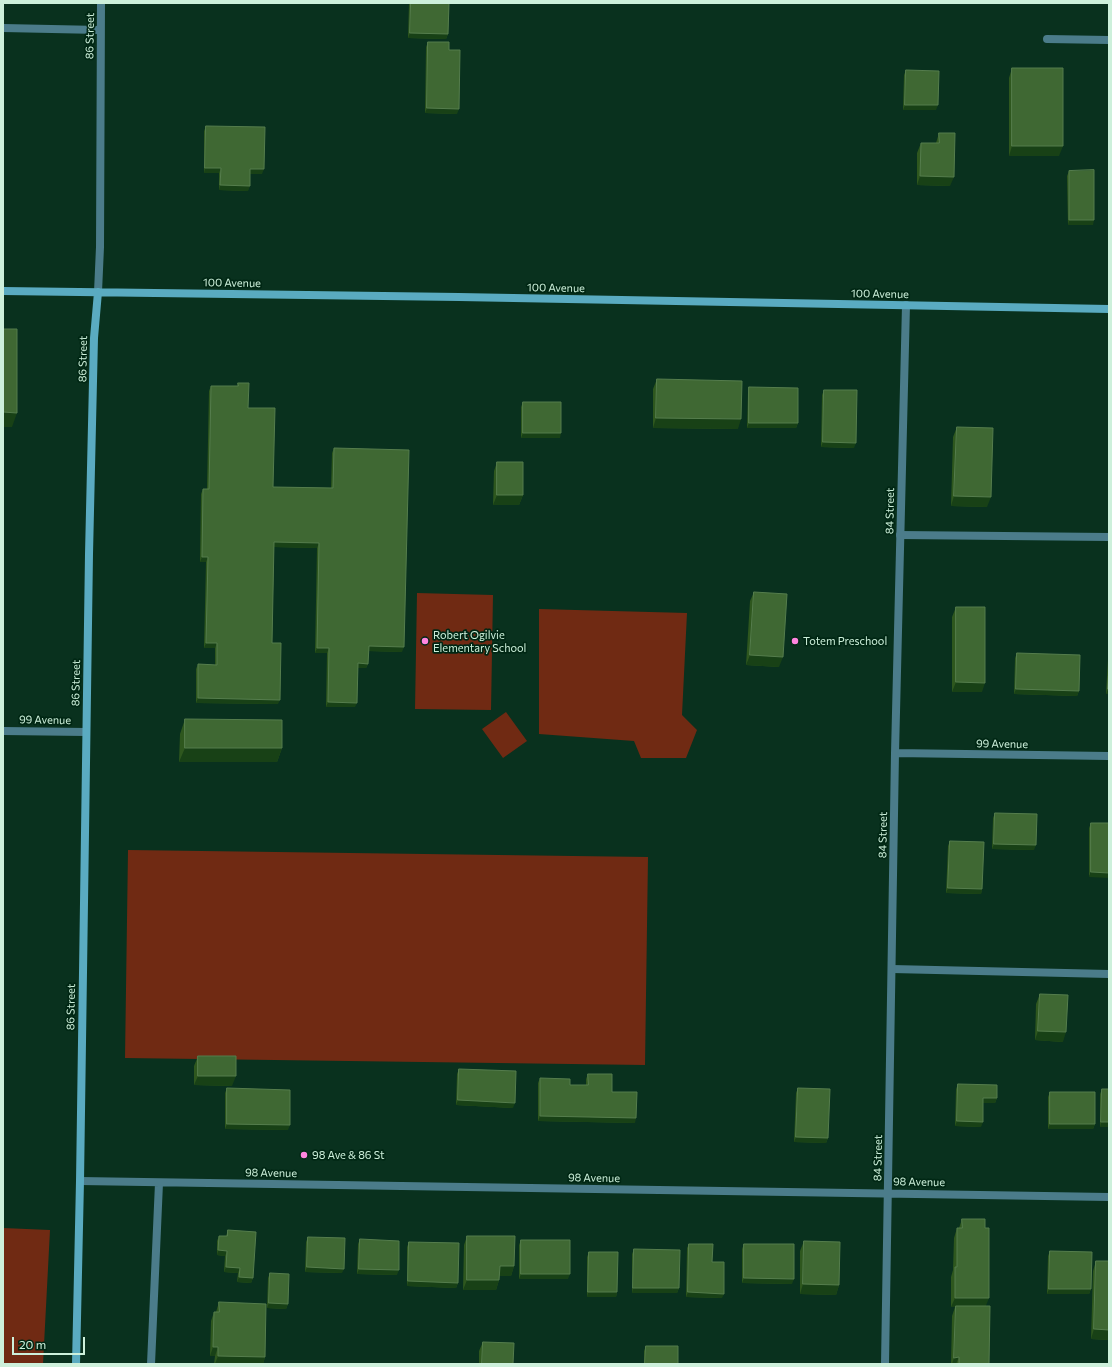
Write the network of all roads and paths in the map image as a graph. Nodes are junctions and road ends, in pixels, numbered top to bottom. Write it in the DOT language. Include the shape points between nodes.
graph roads {
  1 [pos="101,3"];
  2 [pos="3,28"];
  3 [pos="100,30"];
  4 [pos="1047,39"];
  5 [pos="1109,40"];
  6 [pos="3,291"];
  7 [pos="98,292"];
  8 [pos="906,306"];
  9 [pos="1109,309"];
  10 [pos="900,535"];
  11 [pos="1109,537"];
  12 [pos="3,731"];
  13 [pos="86,732"];
  14 [pos="895,753"];
  15 [pos="1109,756"];
  16 [pos="892,969"];
  17 [pos="1109,974"];
  18 [pos="80,1181"];
  19 [pos="159,1183"];
  20 [pos="888,1193"];
  21 [pos="1109,1197"];
  22 [pos="76,1364"];
  23 [pos="151,1364"];
  24 [pos="885,1364"];
  1 -- 3 [label="street, 86 Street"];
  2 -- 3 [label="street"];
  3 -- 7 [label="street, 86 Street"];
  4 -- 5 [label="street"];
  6 -- 7 [label="main road, 100 Avenue"];
  7 -- 8 [label="main road, 100 Avenue"];
  7 -- 13 [label="main road, 86 Street" via="94,338"];
  8 -- 9 [label="main road, 100 Avenue"];
  8 -- 10 [label="street, 84 Street"];
  10 -- 11 [label="street"];
  10 -- 14 [label="street, 84 Street"];
  12 -- 13 [label="street, 99 Avenue"];
  13 -- 18 [label="main road, 86 Street"];
  14 -- 15 [label="street, 99 Avenue"];
  14 -- 16 [label="street, 84 Street"];
  16 -- 17 [label="street"];
  16 -- 20 [label="street, 84 Street"];
  18 -- 19 [label="street, 98 Avenue"];
  18 -- 22 [label="main road, 86 Street"];
  19 -- 20 [label="street, 98 Avenue"];
  19 -- 23 [label="street"];
  20 -- 21 [label="street, 98 Avenue"];
  20 -- 24 [label="street, 84 Street"];
}
